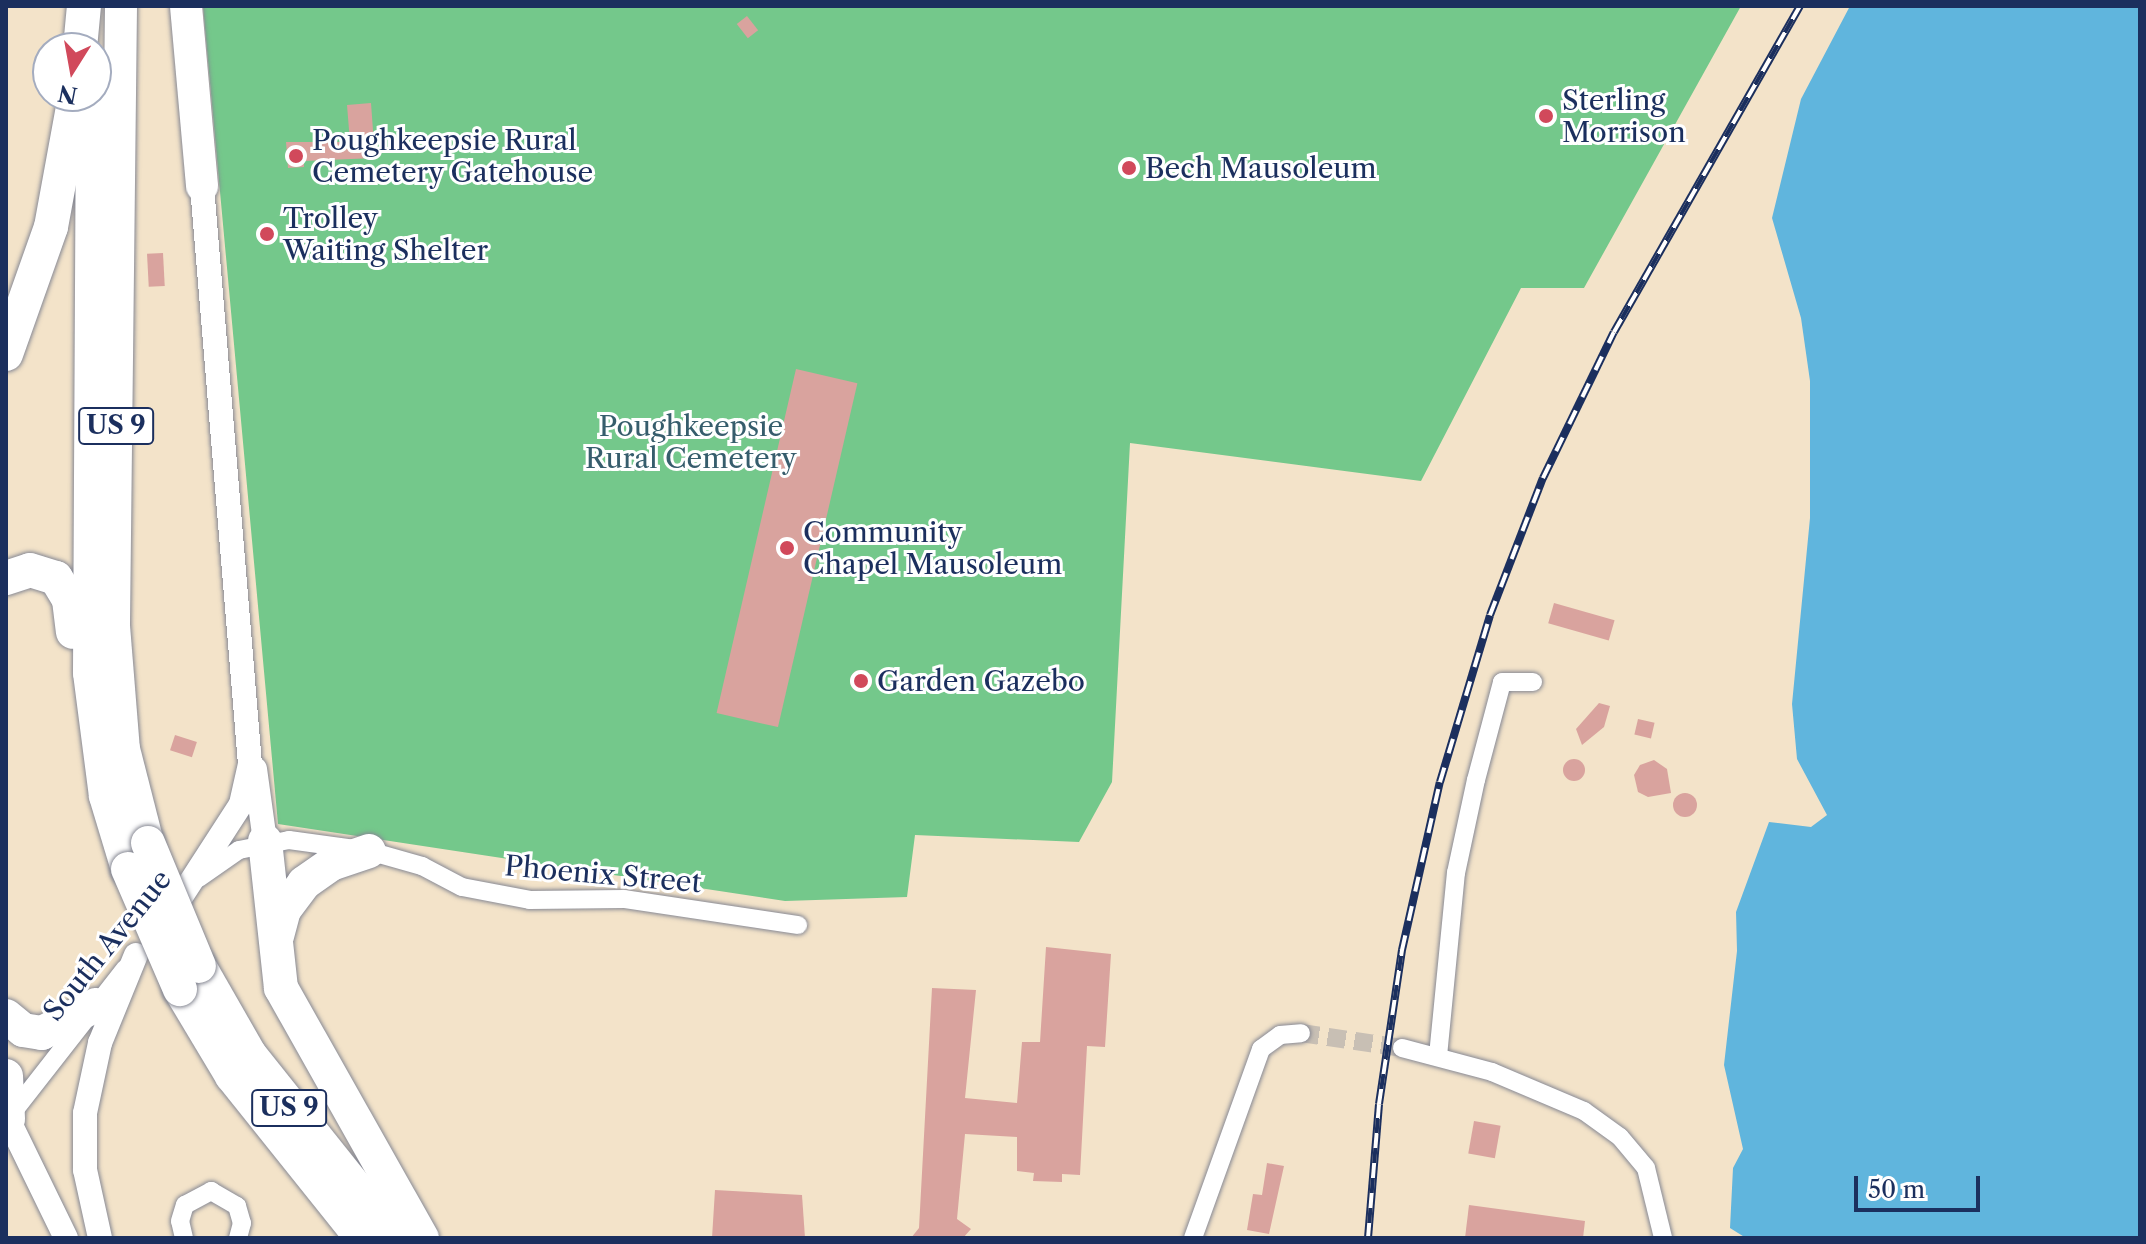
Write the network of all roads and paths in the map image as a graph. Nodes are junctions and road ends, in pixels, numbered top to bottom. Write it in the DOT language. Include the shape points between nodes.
graph roads {
  1 [pos="84,6"];
  2 [pos="94,6"];
  3 [pos="121,6"];
  4 [pos="186,6"];
  5 [pos="82,32"];
  6 [pos="94,32"];
  7 [pos="72,112"];
  8 [pos="93,112"];
  9 [pos="202,186"];
  10 [pos="6,354"];
  11 [pos="6,578"];
  12 [pos="1533,682"];
  13 [pos="250,746"];
  14 [pos="106,796"];
  15 [pos="265,841"];
  16 [pos="369,851"];
  17 [pos="138,856"];
  18 [pos="179,900"];
  19 [pos="798,925"];
  20 [pos="274,952"];
  21 [pos="136,955"];
  22 [pos="189,978"];
  23 [pos="96,1005"];
  24 [pos="6,1016"];
  25 [pos="1301,1033"];
  26 [pos="1402,1048"];
  27 [pos="1438,1056"];
  28 [pos="6,1076"];
  29 [pos="7,1120"];
  30 [pos="66,1238"];
  31 [pos="100,1238"];
  32 [pos="184,1238"];
  33 [pos="238,1238"];
  34 [pos="362,1238"];
  35 [pos="396,1238"];
  36 [pos="422,1238"];
  37 [pos="1193,1238"];
  38 [pos="1663,1238"];
  1 -- 5 [label="highway"];
  2 -- 6 [label="highway"];
  3 -- 17 [label="highway, US 9" via="115,658"];
  4 -- 9 [label="highway"];
  7 -- 10 [label="highway" via="51,227"];
  8 -- 14 [label="highway, US 9" via="88,642"];
  9 -- 13 [label="street"];
  11 -- 14 [label="highway" via="39,571 56,578 66,591 85,735"];
  12 -- 27 [label="street" via="1502,682 1476,780 1456,873"];
  13 -- 15 [label="street"];
  13 -- 18 [label="street" via="241,804"];
  14 -- 17 [label="highway, US 9"];
  15 -- 16 [label="street, Phoenix Street"];
  15 -- 18 [label="street, South Avenue" via="223,858"];
  15 -- 20 [label="highway"];
  16 -- 19 [label="street, Phoenix Street" via="422,866 462,887 530,900 591,898"];
  16 -- 20 [label="highway" via="331,864 304,883 284,910"];
  17 -- 22 [label="highway, US 9, bridge"];
  18 -- 21 [label="street, South Avenue"];
  20 -- 36 [label="highway" via="286,999"];
  21 -- 23 [label="street, South Avenue"];
  21 -- 31 [label="street" via="100,1043 85,1113 85,1170"];
  22 -- 34 [label="highway, US 9" via="232,1076"];
  22 -- 35 [label="highway, US 9"];
  23 -- 24 [label="highway" via="42,1033 23,1030"];
  23 -- 29 [label="street, South Avenue"];
  25 -- 37 [label="street" via="1280,1035 1261,1049"];
  26 -- 27 [label="street"];
  27 -- 38 [label="street" via="1556,1095 1620,1137 1646,1168"];
  28 -- 29 [label="highway"];
  29 -- 30 [label="street"];
  32 -- 33 [label="street" via="180,1221 185,1205 211,1191 237,1206 242,1223"];
}
